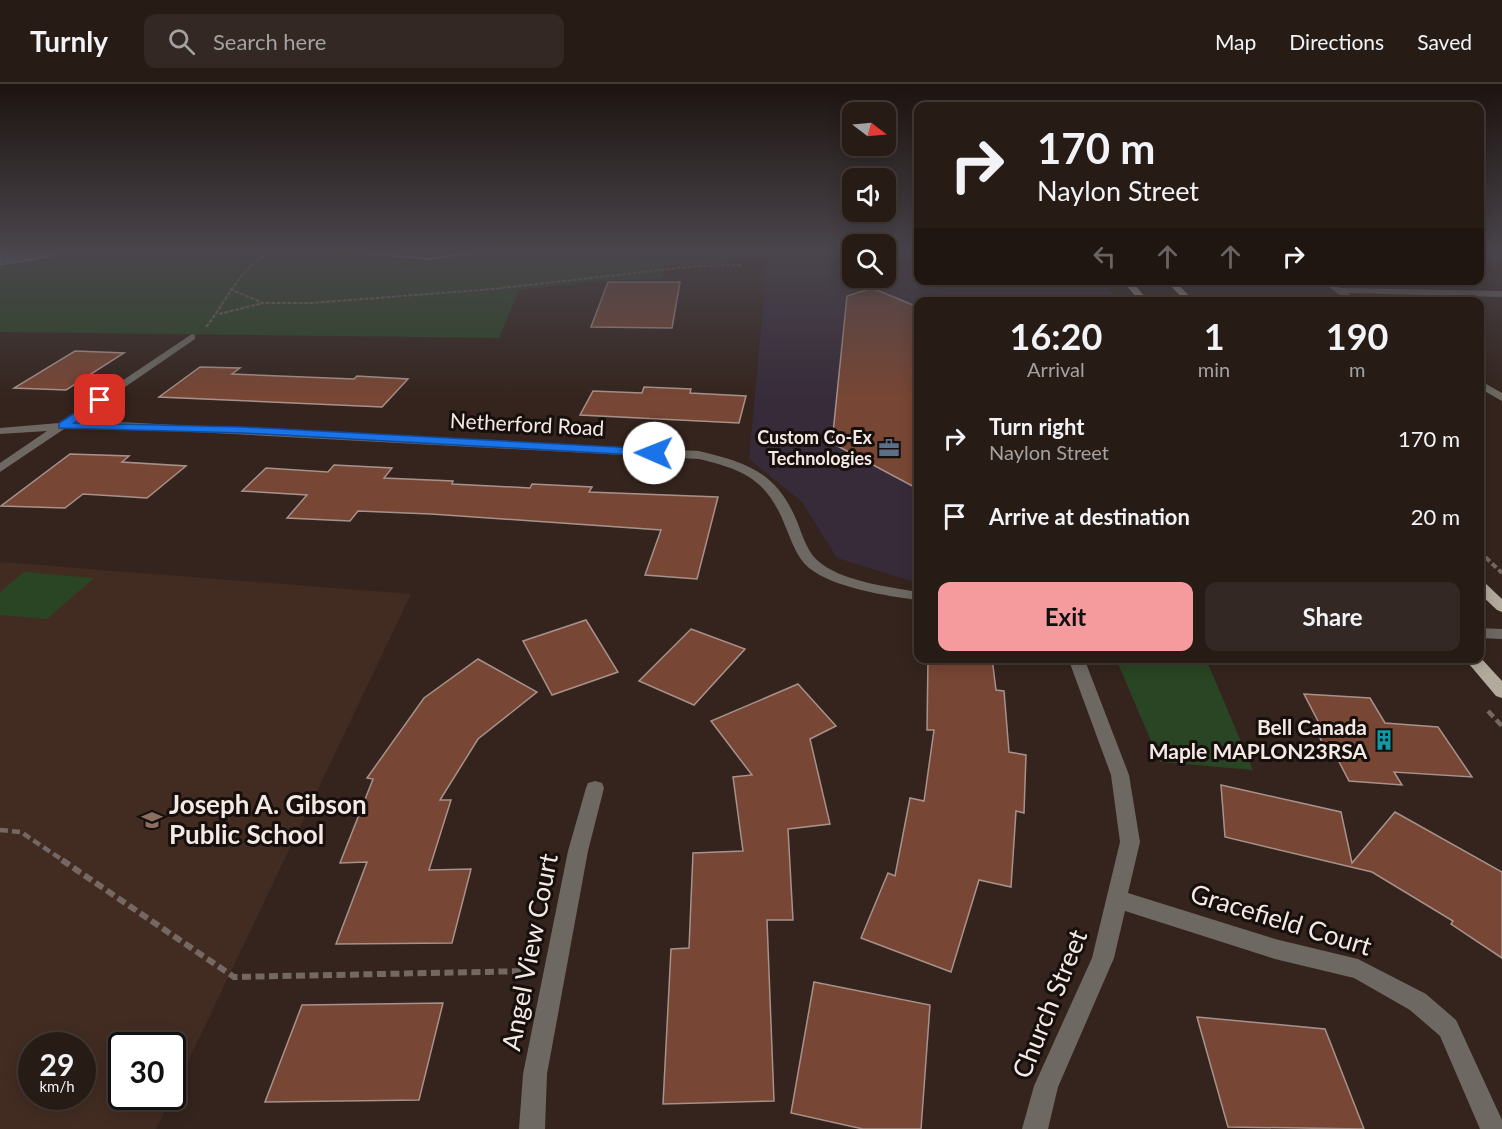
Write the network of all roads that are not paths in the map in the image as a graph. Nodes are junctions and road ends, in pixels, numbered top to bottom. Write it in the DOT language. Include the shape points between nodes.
graph roads {
  1 [pos="192,338"];
  2 [pos="1484,386"];
  3 [pos="1502,398"];
  4 [pos="63,426"];
  5 [pos="0,431"];
  6 [pos="0,468"];
  7 [pos="1484,590"];
  8 [pos="914,596"];
  9 [pos="1502,608"];
  10 [pos="1484,633"];
  11 [pos="1502,634"];
  12 [pos="1078,663"];
  13 [pos="1476,663"];
  14 [pos="1502,692"];
  15 [pos="595,788"];
  16 [pos="1117,899"];
  17 [pos="532,1129"];
  18 [pos="1035,1129"];
  19 [pos="1493,1129"];
  1 -- 4 [label="street"];
  2 -- 3 [label="street"];
  4 -- 5 [label="street, Netherford Road"];
  4 -- 6 [label="street"];
  4 -- 8 [label="street, Netherford Road" via="243,430 699,455 755,471 782,503 807,559 821,569 861,585"];
  7 -- 9 [label="main road"];
  10 -- 11 [label="street"];
  12 -- 16 [label="street, Church Street" via="1120,775 1127,809 1130,842"];
  13 -- 14 [label="main road"];
  15 -- 17 [label="street, Angel View Court" via="578,851 535,1074"];
  16 -- 18 [label="street, Church Street" via="1103,958 1046,1086"];
  16 -- 19 [label="street, Gracefield Court" via="1275,949 1358,969 1419,1002 1448,1028"];
}
